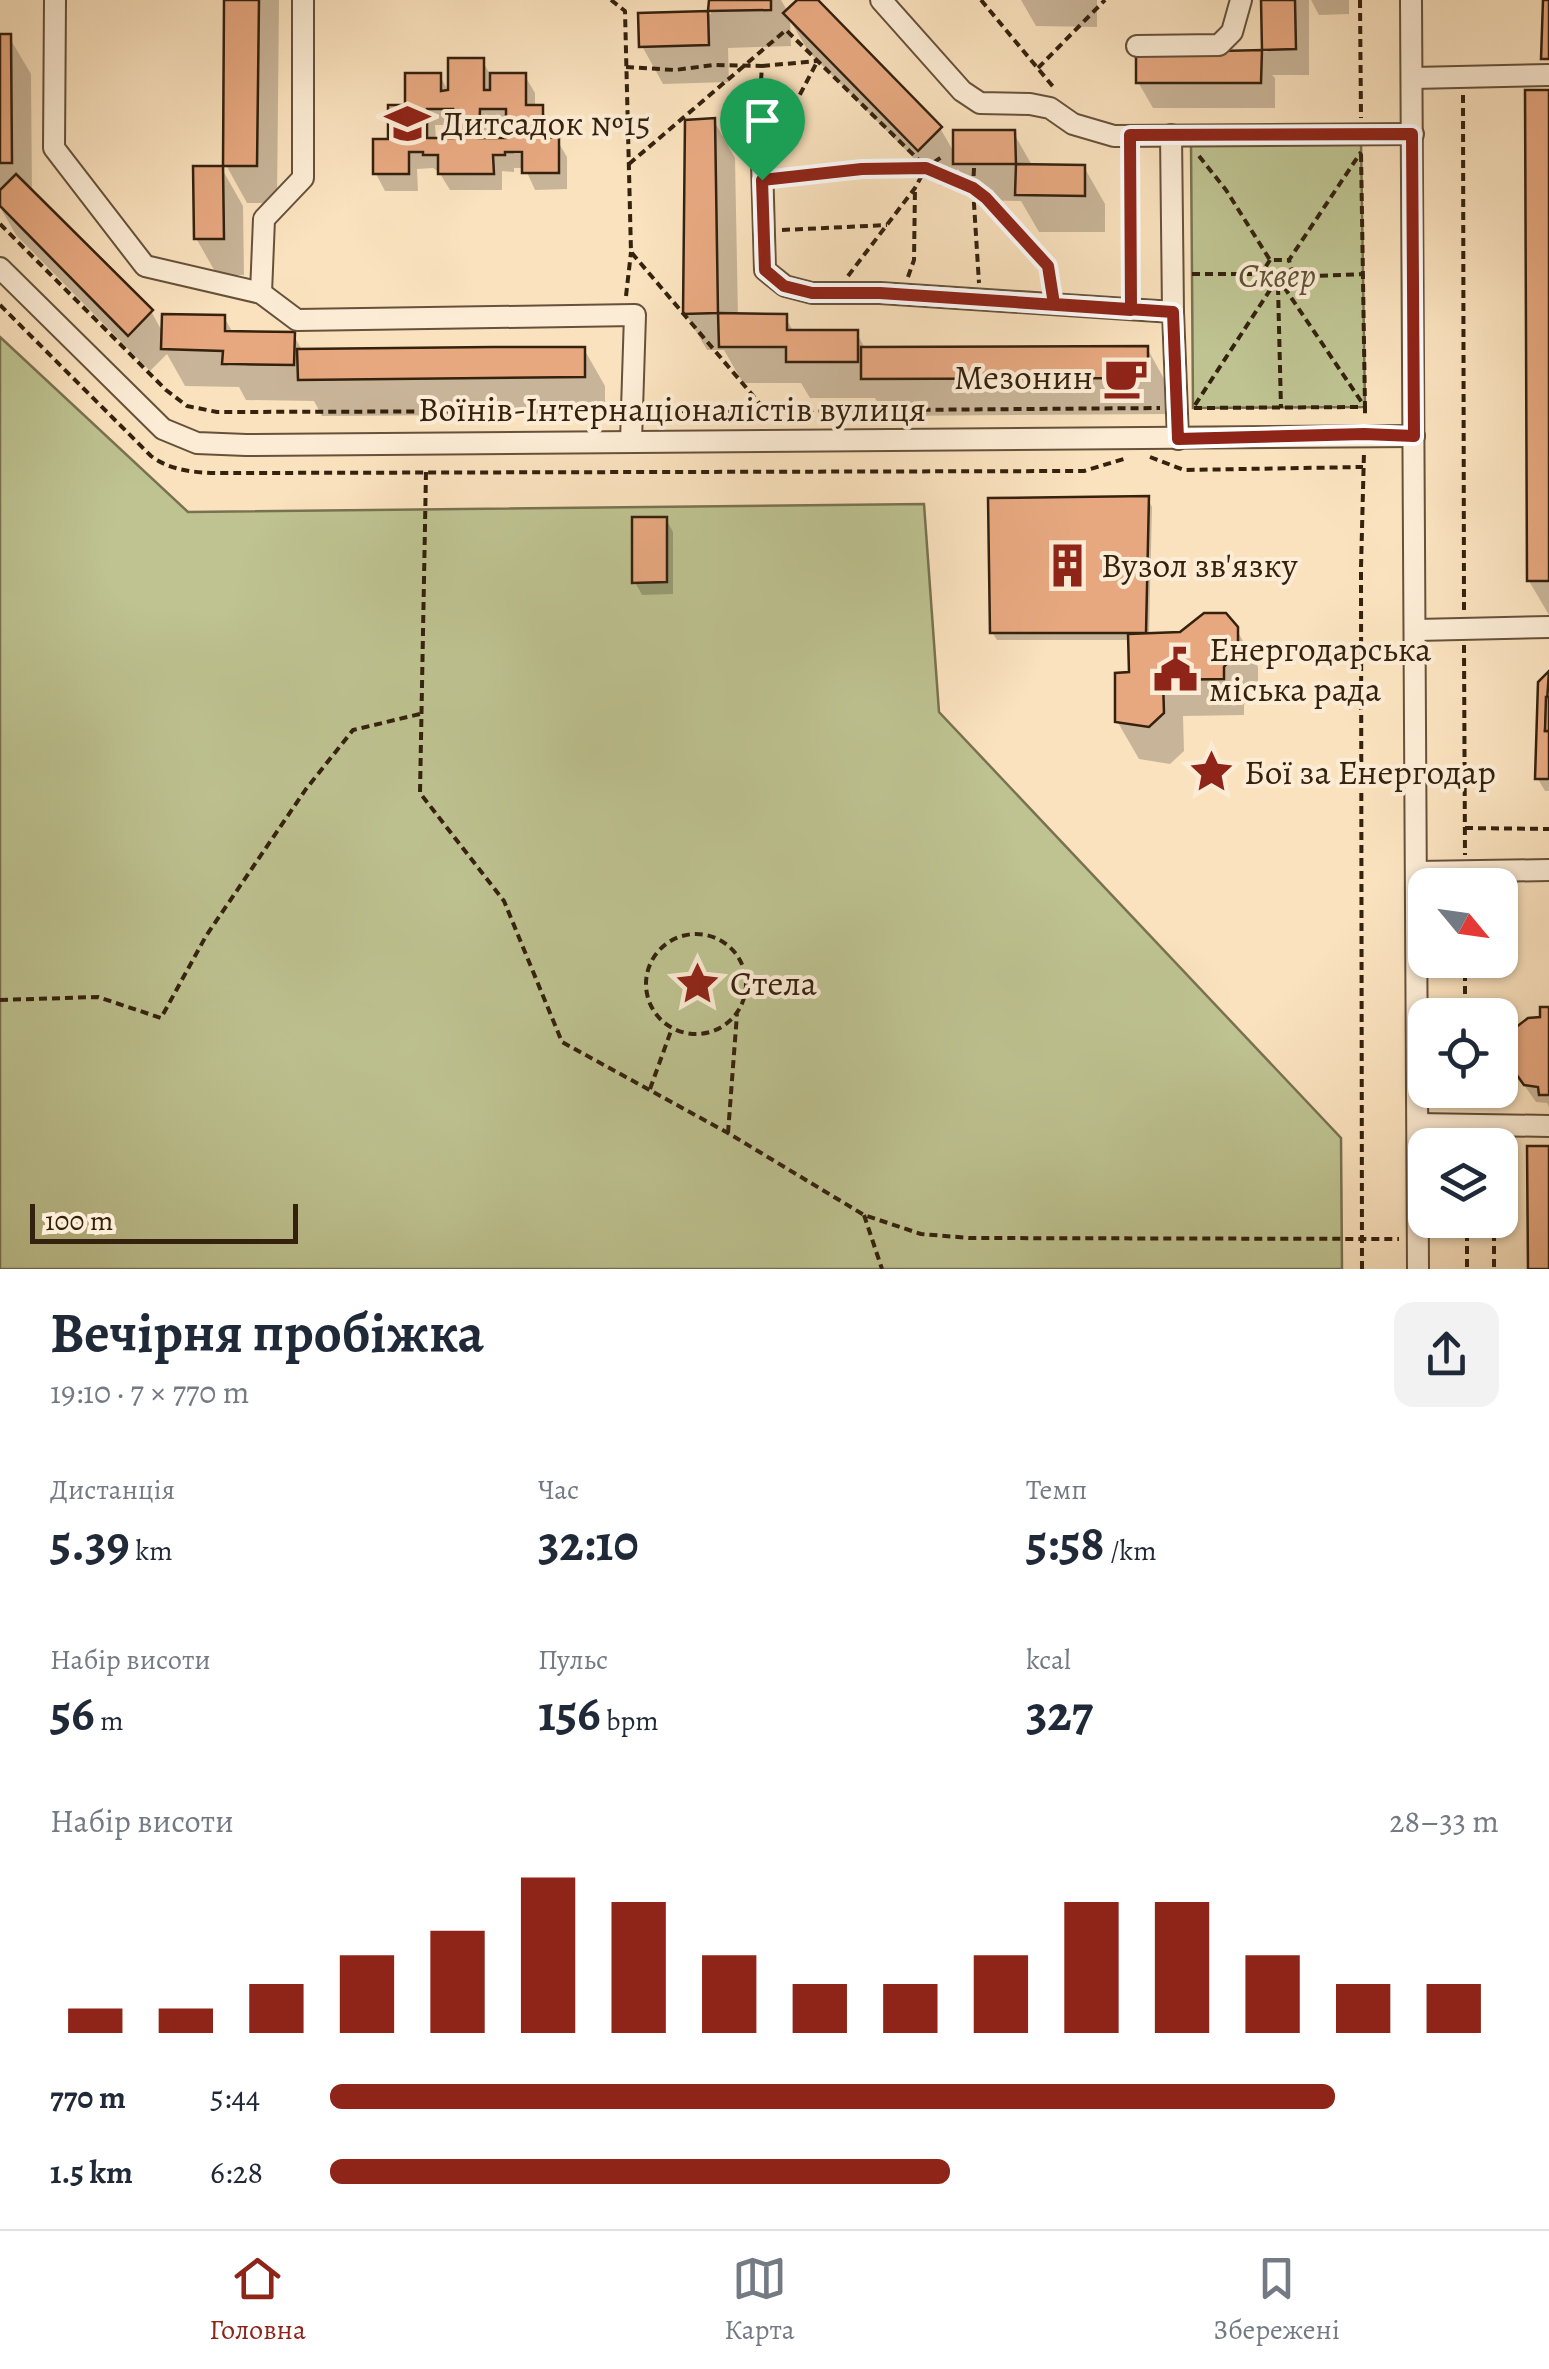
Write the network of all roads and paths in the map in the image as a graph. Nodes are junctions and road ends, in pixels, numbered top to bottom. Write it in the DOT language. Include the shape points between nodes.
graph roads {
  1 [pos="55,0"];
  2 [pos="302,0"];
  3 [pos="880,0"];
  4 [pos="981,0"];
  5 [pos="1105,0"];
  6 [pos="1240,0"];
  7 [pos="1411,0"];
  8 [pos="1137,46"];
  9 [pos="817,62"];
  10 [pos="762,66"];
  11 [pos="626,67"];
  12 [pos="743,67"];
  13 [pos="1038,68"];
  14 [pos="1549,75"];
  15 [pos="1463,77"];
  16 [pos="1412,78"];
  17 [pos="1062,98"];
  18 [pos="761,127"];
  19 [pos="1412,134"];
  20 [pos="1130,135"];
  21 [pos="1171,135"];
  22 [pos="1361,152"];
  23 [pos="944,156"];
  24 [pos="628,164"];
  25 [pos="926,168"];
  26 [pos="974,168"];
  27 [pos="762,180"];
  28 [pos="915,188"];
  29 [pos="973,188"];
  30 [pos="0,224"];
  31 [pos="888,225"];
  32 [pos="764,230"];
  33 [pos="630,252"];
  34 [pos="1270,260"];
  35 [pos="1288,260"];
  36 [pos="0,268"];
  37 [pos="1173,273"];
  38 [pos="1363,274"];
  39 [pos="1294,277"];
  40 [pos="1281,287"];
  41 [pos="261,293"];
  42 [pos="838,293"];
  43 [pos="903,294"];
  44 [pos="980,300"];
  45 [pos="1054,304"];
  46 [pos="1131,310"];
  47 [pos="1173,312"];
  48 [pos="624,316"];
  49 [pos="1193,408"];
  50 [pos="1281,408"];
  51 [pos="766,410"];
  52 [pos="632,411"];
  53 [pos="1364,434"];
  54 [pos="1414,436"];
  55 [pos="1178,439"];
  56 [pos="632,441"];
  57 [pos="1363,467"];
  58 [pos="994,471"];
  59 [pos="426,472"];
  60 [pos="1549,627"];
  61 [pos="1464,629"];
  62 [pos="1417,630"];
  63 [pos="422,714"];
  64 [pos="1465,828"];
  65 [pos="1549,829"];
  66 [pos="1416,868"];
  67 [pos="1465,868"];
  68 [pos="1518,870"];
  69 [pos="1549,870"];
  70 [pos="1417,978"];
  71 [pos="0,1000"];
  72 [pos="737,1014"];
  73 [pos="672,1028"];
  74 [pos="650,1090"];
  75 [pos="1418,1124"];
  76 [pos="1549,1126"];
  77 [pos="728,1134"];
  78 [pos="864,1215"];
  79 [pos="1362,1238"];
  80 [pos="1467,1238"];
  81 [pos="1494,1238"];
  82 [pos="1418,1239"];
  83 [pos="882,1269"];
  84 [pos="1362,1269"];
  85 [pos="1418,1269"];
  86 [pos="1468,1269"];
  87 [pos="1494,1269"];
  1 -- 41 [label="street" via="54,148 145,266"];
  2 -- 41 [label="street" via="303,178 264,218"];
  3 -- 20 [label="street" via="980,103 1050,108 1073,124"];
  4 -- 13 [label="path"];
  5 -- 13 [label="path"];
  6 -- 8 [label="street" via="1232,32 1219,44"];
  7 -- 16 [label="street"];
  9 -- 10 [label="path"];
  9 -- 12 [label="path" via="786,30"];
  9 -- 18 [label="path" via="785,123"];
  9 -- 25 [label="path"];
  10 -- 12 [label="path"];
  10 -- 18 [label="path"];
  11 -- 12 [label="path"];
  12 -- 24 [label="path"];
  13 -- 17 [label="path"];
  14 -- 15 [label="street"];
  15 -- 16 [label="street"];
  15 -- 61 [label="path"];
  16 -- 19 [label="street"];
  18 -- 27 [label="street"];
  19 -- 21 [label="street"];
  19 -- 54 [label="street"];
  20 -- 21 [label="street"];
  20 -- 46 [label="path"];
  21 -- 34 [label="path" via="1203,159"];
  21 -- 37 [label="street"];
  22 -- 35 [label="path"];
  23 -- 25 [label="path"];
  25 -- 27 [label="path"];
  25 -- 28 [label="path"];
  25 -- 29 [label="path"];
  26 -- 29 [label="path"];
  27 -- 32 [label="street"];
  28 -- 31 [label="path"];
  28 -- 43 [label="path" via="914,260"];
  29 -- 44 [label="path"];
  29 -- 45 [label="path" via="1048,266"];
  30 -- 52 [label="path" via="166,390 195,409"];
  31 -- 32 [label="path"];
  31 -- 42 [label="path"];
  32 -- 42 [label="street" via="765,270 784,286"];
  33 -- 48 [label="path"];
  34 -- 35 [label="path"];
  34 -- 37 [label="path" via="1261,274"];
  35 -- 39 [label="path"];
  36 -- 56 [label="street, Воїнів-Інтернаціоналістів вулиця" via="164,429 197,442"];
  37 -- 47 [label="street"];
  38 -- 39 [label="path"];
  39 -- 40 [label="path"];
  40 -- 49 [label="path" via="1272,287"];
  40 -- 50 [label="path"];
  40 -- 53 [label="path" via="1365,408"];
  41 -- 48 [label="street" via="297,320"];
  42 -- 43 [label="street"];
  43 -- 44 [label="street"];
  44 -- 45 [label="street"];
  45 -- 46 [label="street"];
  46 -- 47 [label="street"];
  47 -- 55 [label="street"];
  48 -- 52 [label="street" via="635,316"];
  51 -- 52 [label="path"];
  52 -- 56 [label="street"];
  53 -- 54 [label="street, Воїнів-Інтернаціоналістів вулиця"];
  53 -- 55 [label="street, Воїнів-Інтернаціоналістів вулиця"];
  53 -- 57 [label="path"];
  54 -- 62 [label="street"];
  55 -- 56 [label="street, Воїнів-Інтернаціоналістів вулиця"];
  57 -- 58 [label="path" via="1184,470 1141,454 1084,470"];
  57 -- 79 [label="path"];
  59 -- 63 [label="path"];
  60 -- 61 [label="street"];
  61 -- 62 [label="street"];
  61 -- 64 [label="path"];
  62 -- 66 [label="street"];
  63 -- 71 [label="path" via="353,730 206,936 161,1018 98,997"];
  63 -- 74 [label="path" via="420,793 504,901 562,1042"];
  64 -- 65 [label="path"];
  64 -- 67 [label="path"];
  68 -- 69 [label="street"];
  70 -- 75 [label="street"];
  72 -- 73 [label="path" via="711,1032"];
  72 -- 73 [label="path" via="747,984 737,953 711,935 679,936 664,944 646,974 651,1008"];
  72 -- 77 [label="path"];
  73 -- 74 [label="path"];
  74 -- 77 [label="path"];
  75 -- 76 [label="street"];
  75 -- 82 [label="street"];
  77 -- 78 [label="path"];
  78 -- 79 [label="path" via="921,1234 969,1238"];
  78 -- 83 [label="path"];
  79 -- 82 [label="path"];
  79 -- 84 [label="path"];
  80 -- 86 [label="path"];
  81 -- 87 [label="path"];
  82 -- 85 [label="street"];
}
